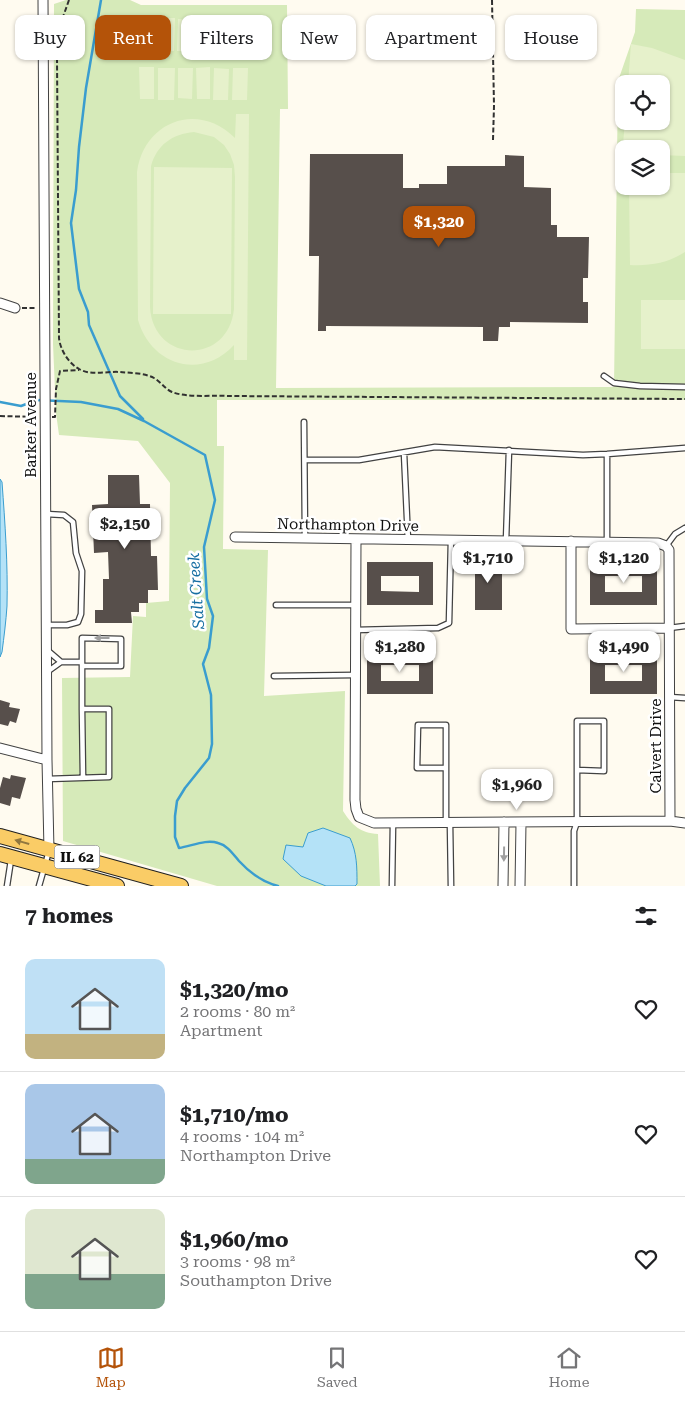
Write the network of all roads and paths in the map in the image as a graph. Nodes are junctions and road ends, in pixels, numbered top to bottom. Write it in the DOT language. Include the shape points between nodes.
graph roads {
  1 [pos="43,0"];
  2 [pos="69,0"];
  3 [pos="492,0"];
  4 [pos="493,140"];
  5 [pos="0,303"];
  6 [pos="15,308"];
  7 [pos="82,370"];
  8 [pos="604,376"];
  9 [pos="685,387"];
  10 [pos="685,399"];
  11 [pos="45,413"];
  12 [pos="0,416"];
  13 [pos="304,422"];
  14 [pos="685,448"];
  15 [pos="509,450"];
  16 [pos="404,453"];
  17 [pos="607,454"];
  18 [pos="305,460"];
  19 [pos="46,514"];
  20 [pos="685,528"];
  21 [pos="235,537"];
  22 [pos="306,538"];
  23 [pos="356,539"];
  24 [pos="408,540"];
  25 [pos="452,540"];
  26 [pos="506,541"];
  27 [pos="571,541"];
  28 [pos="607,542"];
  29 [pos="667,548"];
  30 [pos="276,605"];
  31 [pos="356,605"];
  32 [pos="46,625"];
  33 [pos="685,626"];
  34 [pos="669,628"];
  35 [pos="356,630"];
  36 [pos="46,648"];
  37 [pos="61,662"];
  38 [pos="82,664"];
  39 [pos="46,673"];
  40 [pos="355,675"];
  41 [pos="274,676"];
  42 [pos="669,697"];
  43 [pos="685,698"];
  44 [pos="82,709"];
  45 [pos="0,748"];
  46 [pos="47,760"];
  47 [pos="446,768"];
  48 [pos="577,770"];
  49 [pos="83,778"];
  50 [pos="47,779"];
  51 [pos="670,821"];
  52 [pos="504,822"];
  53 [pos="577,822"];
  54 [pos="393,823"];
  55 [pos="448,823"];
  56 [pos="521,823"];
  57 [pos="685,823"];
  58 [pos="0,836"];
  59 [pos="49,850"];
  60 [pos="6,856"];
  61 [pos="44,866"];
  62 [pos="152,882"];
  63 [pos="6,886"];
  64 [pos="39,886"];
  65 [pos="117,886"];
  66 [pos="181,886"];
  67 [pos="392,886"];
  68 [pos="451,886"];
  69 [pos="503,886"];
  70 [pos="520,886"];
  71 [pos="574,886"];
  1 -- 11 [label="street, Barker Avenue"];
  2 -- 7 [label="path" via="58,31 57,49 59,338 60,347 68,359"];
  3 -- 4 [label="path"];
  5 -- 6 [label="street"];
  7 -- 10 [label="path" via="153,378 172,392 184,394"];
  7 -- 11 [label="path" via="60,372 55,416"];
  8 -- 9 [label="lane" via="614,383"];
  11 -- 12 [label="path"];
  11 -- 19 [label="street, Barker Avenue"];
  13 -- 18 [label="lane"];
  14 -- 17 [label="lane"];
  15 -- 16 [label="lane" via="435,447"];
  15 -- 17 [label="lane"];
  15 -- 26 [label="lane"];
  16 -- 18 [label="lane" via="359,460"];
  16 -- 24 [label="lane"];
  17 -- 28 [label="lane"];
  18 -- 22 [label="lane"];
  19 -- 32 [label="street, Barker Avenue"];
  19 -- 32 [label="lane" via="64,515 72,522 82,571 82,595 78,622"];
  20 -- 29 [label="lane" via="675,534"];
  21 -- 22 [label="street, Northampton Drive"];
  22 -- 23 [label="street, Northampton Drive"];
  23 -- 24 [label="street, Northampton Drive"];
  23 -- 31 [label="street"];
  24 -- 25 [label="street, Northampton Drive"];
  25 -- 26 [label="street, Northampton Drive"];
  25 -- 35 [label="lane" via="450,623 438,628"];
  26 -- 27 [label="street, Northampton Drive"];
  27 -- 28 [label="street, Northampton Drive"];
  27 -- 34 [label="street" via="571,629"];
  28 -- 29 [label="street, Northampton Drive" via="658,543"];
  29 -- 34 [label="street, Calvert Drive"];
  30 -- 31 [label="lane"];
  31 -- 35 [label="street"];
  32 -- 36 [label="street, Barker Avenue"];
  33 -- 34 [label="lane"];
  34 -- 42 [label="street, Calvert Drive"];
  35 -- 40 [label="street"];
  36 -- 37 [label="lane"];
  36 -- 39 [label="street, Barker Avenue"];
  37 -- 38 [label="lane"];
  37 -- 39 [label="lane"];
  38 -- 38 [label="lane, one-way" via="121,666 121,639 82,638"];
  38 -- 44 [label="lane"];
  39 -- 46 [label="street, Barker Avenue"];
  40 -- 41 [label="lane"];
  40 -- 54 [label="street" via="355,800 359,817 374,823"];
  42 -- 43 [label="lane"];
  42 -- 51 [label="street, Calvert Drive"];
  44 -- 49 [label="lane"];
  44 -- 49 [label="lane" via="109,709 109,777"];
  45 -- 46 [label="street"];
  46 -- 50 [label="street, Barker Avenue"];
  47 -- 47 [label="lane" via="446,725 418,725 418,768"];
  47 -- 55 [label="lane"];
  48 -- 48 [label="lane" via="577,721 604,721 604,771"];
  48 -- 53 [label="lane"];
  49 -- 50 [label="lane"];
  50 -- 59 [label="street, Barker Avenue"];
  51 -- 53 [label="street"];
  51 -- 57 [label="street"];
  52 -- 55 [label="street"];
  52 -- 56 [label="street"];
  52 -- 69 [label="street, one-way"];
  53 -- 56 [label="street"];
  53 -- 71 [label="lane" via="574,831"];
  54 -- 55 [label="street"];
  54 -- 67 [label="lane"];
  55 -- 68 [label="lane"];
  56 -- 70 [label="street"];
  59 -- 58 [label="main road, IL 62, one-way"];
  59 -- 61 [label="lane"];
  59 -- 62 [label="main road, IL 62"];
  60 -- 61 [label="main road, IL 62"];
  60 -- 63 [label="lane"];
  61 -- 64 [label="lane"];
  61 -- 65 [label="main road, IL 62"];
  62 -- 66 [label="main road, IL 62"];
}
